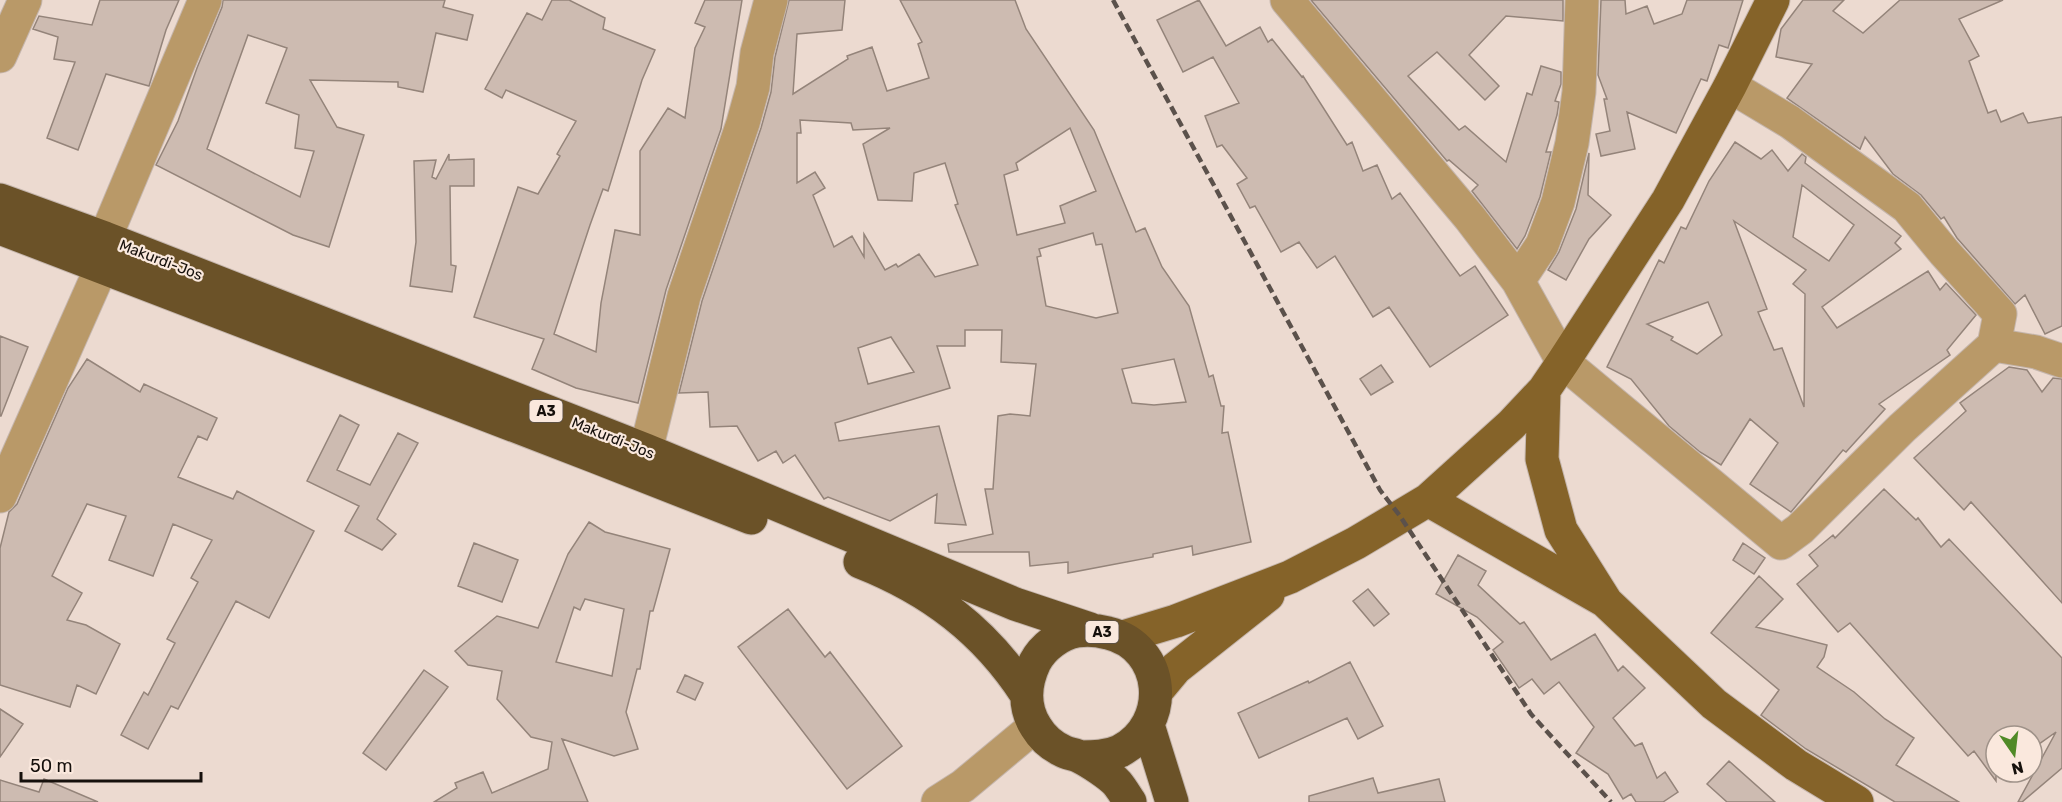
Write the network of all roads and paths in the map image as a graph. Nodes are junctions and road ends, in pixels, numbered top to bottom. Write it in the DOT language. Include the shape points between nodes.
graph roads {
  1 [pos="26,0"];
  2 [pos="205,0"];
  3 [pos="771,0"];
  4 [pos="1287,0"];
  5 [pos="1582,0"];
  6 [pos="1773,0"];
  7 [pos="2,49"];
  8 [pos="1730,86"];
  9 [pos="0,200"];
  10 [pos="0,228"];
  11 [pos="104,252"];
  12 [pos="1518,281"];
  13 [pos="1994,345"];
  14 [pos="2062,361"];
  15 [pos="1563,362"];
  16 [pos="1544,390"];
  17 [pos="646,450"];
  18 [pos="2,486"];
  19 [pos="1428,500"];
  20 [pos="1290,577"];
  21 [pos="1605,601"];
  22 [pos="1090,628"];
  23 [pos="1123,637"];
  24 [pos="1156,692"];
  25 [pos="1026,694"];
  26 [pos="1148,725"];
  27 [pos="1035,726"];
  28 [pos="1080,757"];
  29 [pos="938,802"];
  30 [pos="1130,802"];
  31 [pos="1173,802"];
  32 [pos="1857,802"];
  1 -- 7 [label="street"];
  2 -- 11 [label="street"];
  3 -- 17 [label="street" via="743,123 684,296"];
  4 -- 12 [label="street" via="1463,209"];
  5 -- 12 [label="street" via="1579,92 1572,143 1558,202 1542,245"];
  6 -- 8 [label="main road"];
  8 -- 13 [label="street" via="1790,122 1907,207 2000,314"];
  8 -- 15 [label="main road" via="1668,200"];
  9 -- 11 [label="highway, Makurdi-Jos / A3"];
  10 -- 11 [label="highway, Makurdi-Jos / A3"];
  11 -- 17 [label="highway, Makurdi-Jos / A3"];
  11 -- 18 [label="street"];
  11 -- 25 [label="highway, Makurdi-Jos / A3" via="596,457 877,568 940,603 980,636"];
  12 -- 15 [label="street"];
  13 -- 14 [label="street"];
  13 -- 15 [label="street" via="1781,543"];
  15 -- 16 [label="main road"];
  16 -- 19 [label="main road"];
  16 -- 21 [label="main road" via="1542,459 1561,530"];
  17 -- 22 [label="highway, Makurdi-Jos / A3" via="1015,604"];
  19 -- 20 [label="main road"];
  19 -- 21 [label="main road"];
  20 -- 23 [label="main road"];
  20 -- 24 [label="main road" via="1184,662"];
  21 -- 32 [label="main road" via="1714,704 1796,765"];
  22 -- 23 [label="highway, A3"];
  22 -- 25 [label="highway, A3" via="1070,632 1038,656 1029,674"];
  23 -- 24 [label="highway, A3" via="1147,660"];
  24 -- 26 [label="highway, A3"];
  25 -- 27 [label="highway, A3"];
  26 -- 28 [label="highway, A3" via="1119,752"];
  26 -- 31 [label="highway"];
  27 -- 28 [label="highway, A3" via="1047,741"];
  27 -- 29 [label="street"];
  28 -- 30 [label="highway, A3" via="1117,783"];
}
